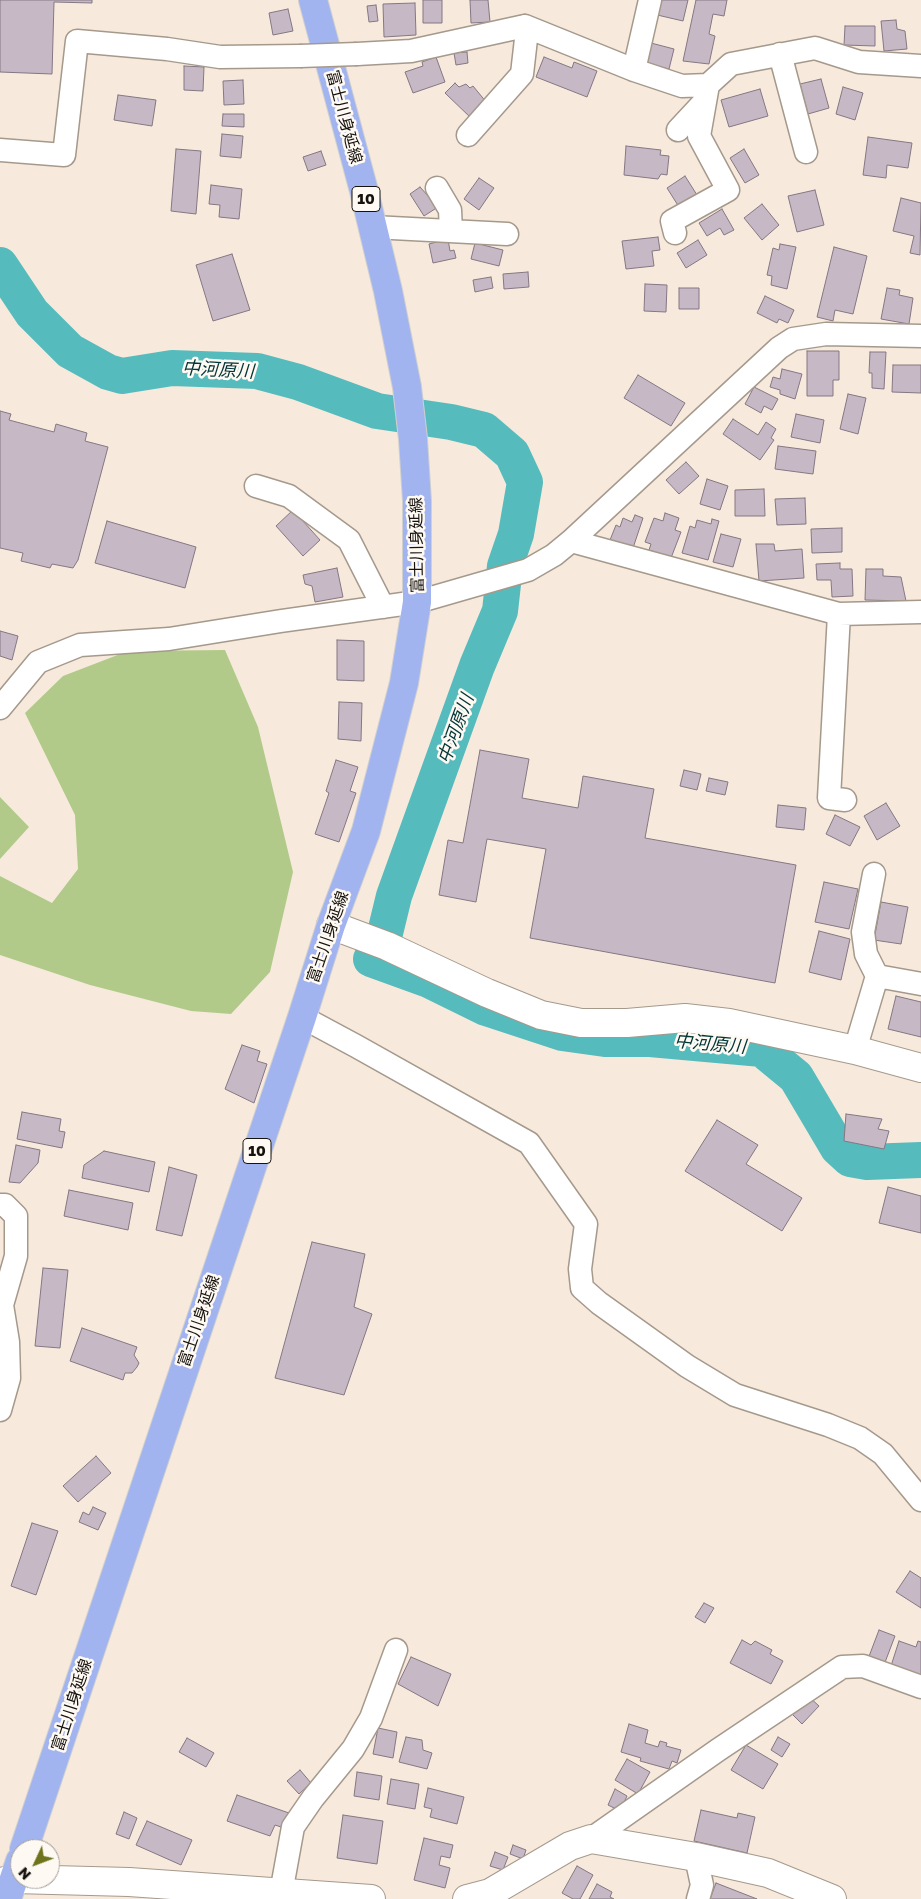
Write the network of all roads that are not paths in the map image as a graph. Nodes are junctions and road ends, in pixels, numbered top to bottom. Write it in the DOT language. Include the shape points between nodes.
graph roads {
  1 [pos="313,0"];
  2 [pos="650,0"];
  3 [pos="525,26"];
  4 [pos="780,54"];
  5 [pos="921,66"];
  6 [pos="634,70"];
  7 [pos="706,93"];
  8 [pos="678,130"];
  9 [pos="468,135"];
  10 [pos="0,150"];
  11 [pos="806,152"];
  12 [pos="437,188"];
  13 [pos="373,227"];
  14 [pos="450,232"];
  15 [pos="675,233"];
  16 [pos="507,234"];
  17 [pos="921,336"];
  18 [pos="256,486"];
  19 [pos="571,541"];
  20 [pos="417,602"];
  21 [pos="383,607"];
  22 [pos="921,612"];
  23 [pos="839,614"];
  24 [pos="0,708"];
  25 [pos="845,800"];
  26 [pos="874,874"];
  27 [pos="341,928"];
  28 [pos="877,976"];
  29 [pos="921,984"];
  30 [pos="310,1022"];
  31 [pos="855,1050"];
  32 [pos="921,1068"];
  33 [pos="0,1205"];
  34 [pos="0,1410"];
  35 [pos="921,1500"];
  36 [pos="396,1650"];
  37 [pos="921,1687"];
  38 [pos="27,1839"];
  39 [pos="591,1839"];
  40 [pos="696,1857"];
  41 [pos="60,1887"];
  42 [pos="84,1890"];
  43 [pos="281,1893"];
  44 [pos="371,1899"];
  45 [pos="467,1899"];
  46 [pos="698,1899"];
  47 [pos="832,1899"];
  1 -- 13 [label="main road, 富士川身延線 / 10"];
  2 -- 6 [label="street"];
  3 -- 6 [label="street"];
  3 -- 9 [label="street" via="522,74"];
  3 -- 10 [label="street, bridge" via="411,51 300,56 220,57 77,41 64,155"];
  4 -- 5 [label="street" via="815,48 859,62"];
  4 -- 7 [label="street" via="731,64"];
  4 -- 11 [label="street"];
  6 -- 7 [label="street"];
  7 -- 8 [label="street"];
  7 -- 15 [label="street" via="699,136 728,190 672,221"];
  12 -- 14 [label="street" via="450,210"];
  13 -- 14 [label="street"];
  13 -- 20 [label="main road, 富士川身延線 / 10" via="409,401 417,501"];
  14 -- 16 [label="street"];
  17 -- 19 [label="street" via="826,334 794,339 779,348"];
  18 -- 21 [label="street" via="289,496 349,540"];
  19 -- 20 [label="street" via="528,570"];
  19 -- 23 [label="street"];
  20 -- 21 [label="street"];
  20 -- 27 [label="main road, 富士川身延線 / 10" via="404,683"];
  21 -- 24 [label="street" via="169,640 80,646 38,662"];
  22 -- 23 [label="street"];
  23 -- 25 [label="street" via="829,798"];
  26 -- 28 [label="street" via="863,932 866,954"];
  27 -- 30 [label="main road, 富士川身延線 / 10"];
  27 -- 31 [label="street" via="387,946 487,994 542,1015 581,1023 686,1018 729,1023"];
  28 -- 29 [label="street"];
  28 -- 31 [label="street"];
  30 -- 35 [label="street" via="529,1144 586,1224 580,1269 582,1288 599,1303 688,1366 735,1394 860,1438 883,1454"];
  30 -- 38 [label="main road, 富士川身延線 / 10"];
  31 -- 32 [label="street"];
  33 -- 34 [label="street" via="5,1205 16,1216 16,1256 2,1305 9,1378"];
  36 -- 43 [label="street" via="371,1718 353,1749 293,1827"];
  37 -- 39 [label="street" via="863,1666 842,1667"];
  39 -- 40 [label="street"];
  39 -- 45 [label="street" via="570,1846 490,1893"];
  40 -- 46 [label="street" via="702,1885"];
  40 -- 47 [label="street" via="768,1873"];
  41 -- 42 [label="street"];
  42 -- 43 [label="street"];
  43 -- 44 [label="street"];
}
